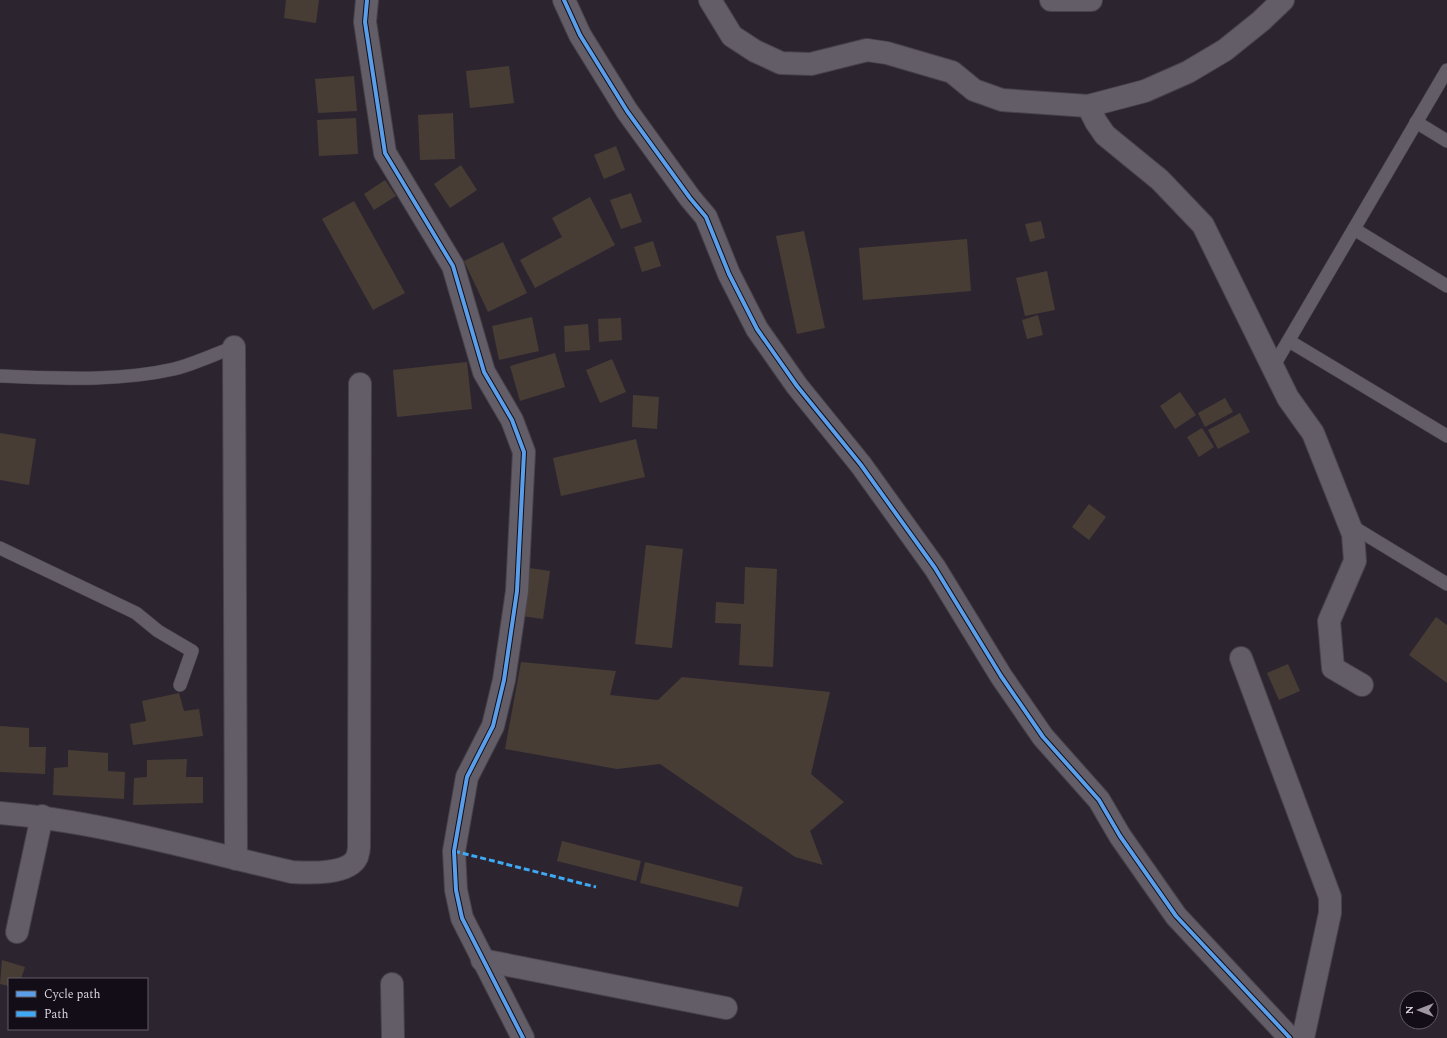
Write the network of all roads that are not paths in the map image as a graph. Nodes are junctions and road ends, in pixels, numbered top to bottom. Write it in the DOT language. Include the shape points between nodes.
graph roads {
  1 [pos="367,0"];
  2 [pos="564,0"];
  3 [pos="710,0"];
  4 [pos="1051,0"];
  5 [pos="1091,0"];
  6 [pos="1283,0"];
  7 [pos="1447,70"];
  8 [pos="1088,106"];
  9 [pos="1416,122"];
  10 [pos="1447,141"];
  11 [pos="1354,230"];
  12 [pos="1447,286"];
  13 [pos="1289,340"];
  14 [pos="234,347"];
  15 [pos="1273,367"];
  16 [pos="0,376"];
  17 [pos="360,384"];
  18 [pos="1447,436"];
  19 [pos="1349,524"];
  20 [pos="0,548"];
  21 [pos="1447,584"];
  22 [pos="1241,658"];
  23 [pos="180,685"];
  24 [pos="1362,685"];
  25 [pos="0,813"];
  26 [pos="42,816"];
  27 [pos="236,859"];
  28 [pos="17,932"];
  29 [pos="482,960"];
  30 [pos="392,984"];
  31 [pos="726,1008"];
  32 [pos="393,1038"];
  33 [pos="523,1038"];
  34 [pos="1290,1038"];
  35 [pos="1303,1038"];
  1 -- 29 [label="street" via="365,22 385,153 453,266 484,372 512,420 524,452 517,591 504,680 493,726 467,777 454,851 456,890 462,918"];
  2 -- 34 [label="street" via="580,35 627,111 706,217 729,274 757,329 792,380 861,465 935,568 997,669 1043,737 1099,800 1120,836 1176,916"];
  3 -- 8 [label="street" via="732,36 755,51 781,63 812,64 867,50 887,53 952,72 974,90 1002,100"];
  4 -- 5 [label="street"];
  6 -- 8 [label="street" via="1225,50 1188,72 1144,91"];
  7 -- 9 [label="lane"];
  8 -- 15 [label="street" via="1105,135 1160,180 1202,225"];
  9 -- 10 [label="lane"];
  9 -- 11 [label="lane"];
  11 -- 12 [label="lane"];
  11 -- 13 [label="lane"];
  13 -- 15 [label="lane"];
  13 -- 18 [label="lane"];
  14 -- 16 [label="lane" via="174,369 117,377"];
  14 -- 27 [label="street"];
  15 -- 19 [label="street" via="1288,398 1313,433"];
  17 -- 27 [label="street" via="357,857 345,867 313,873 292,872"];
  19 -- 21 [label="lane"];
  19 -- 24 [label="street" via="1353,534 1355,560 1329,622 1333,668"];
  20 -- 23 [label="lane" via="136,613 158,631 192,651"];
  22 -- 35 [label="street" via="1330,897 1330,913"];
  25 -- 26 [label="street"];
  26 -- 27 [label="street"];
  26 -- 28 [label="street"];
  29 -- 31 [label="street"];
  29 -- 33 [label="street"];
  30 -- 32 [label="street"];
}
